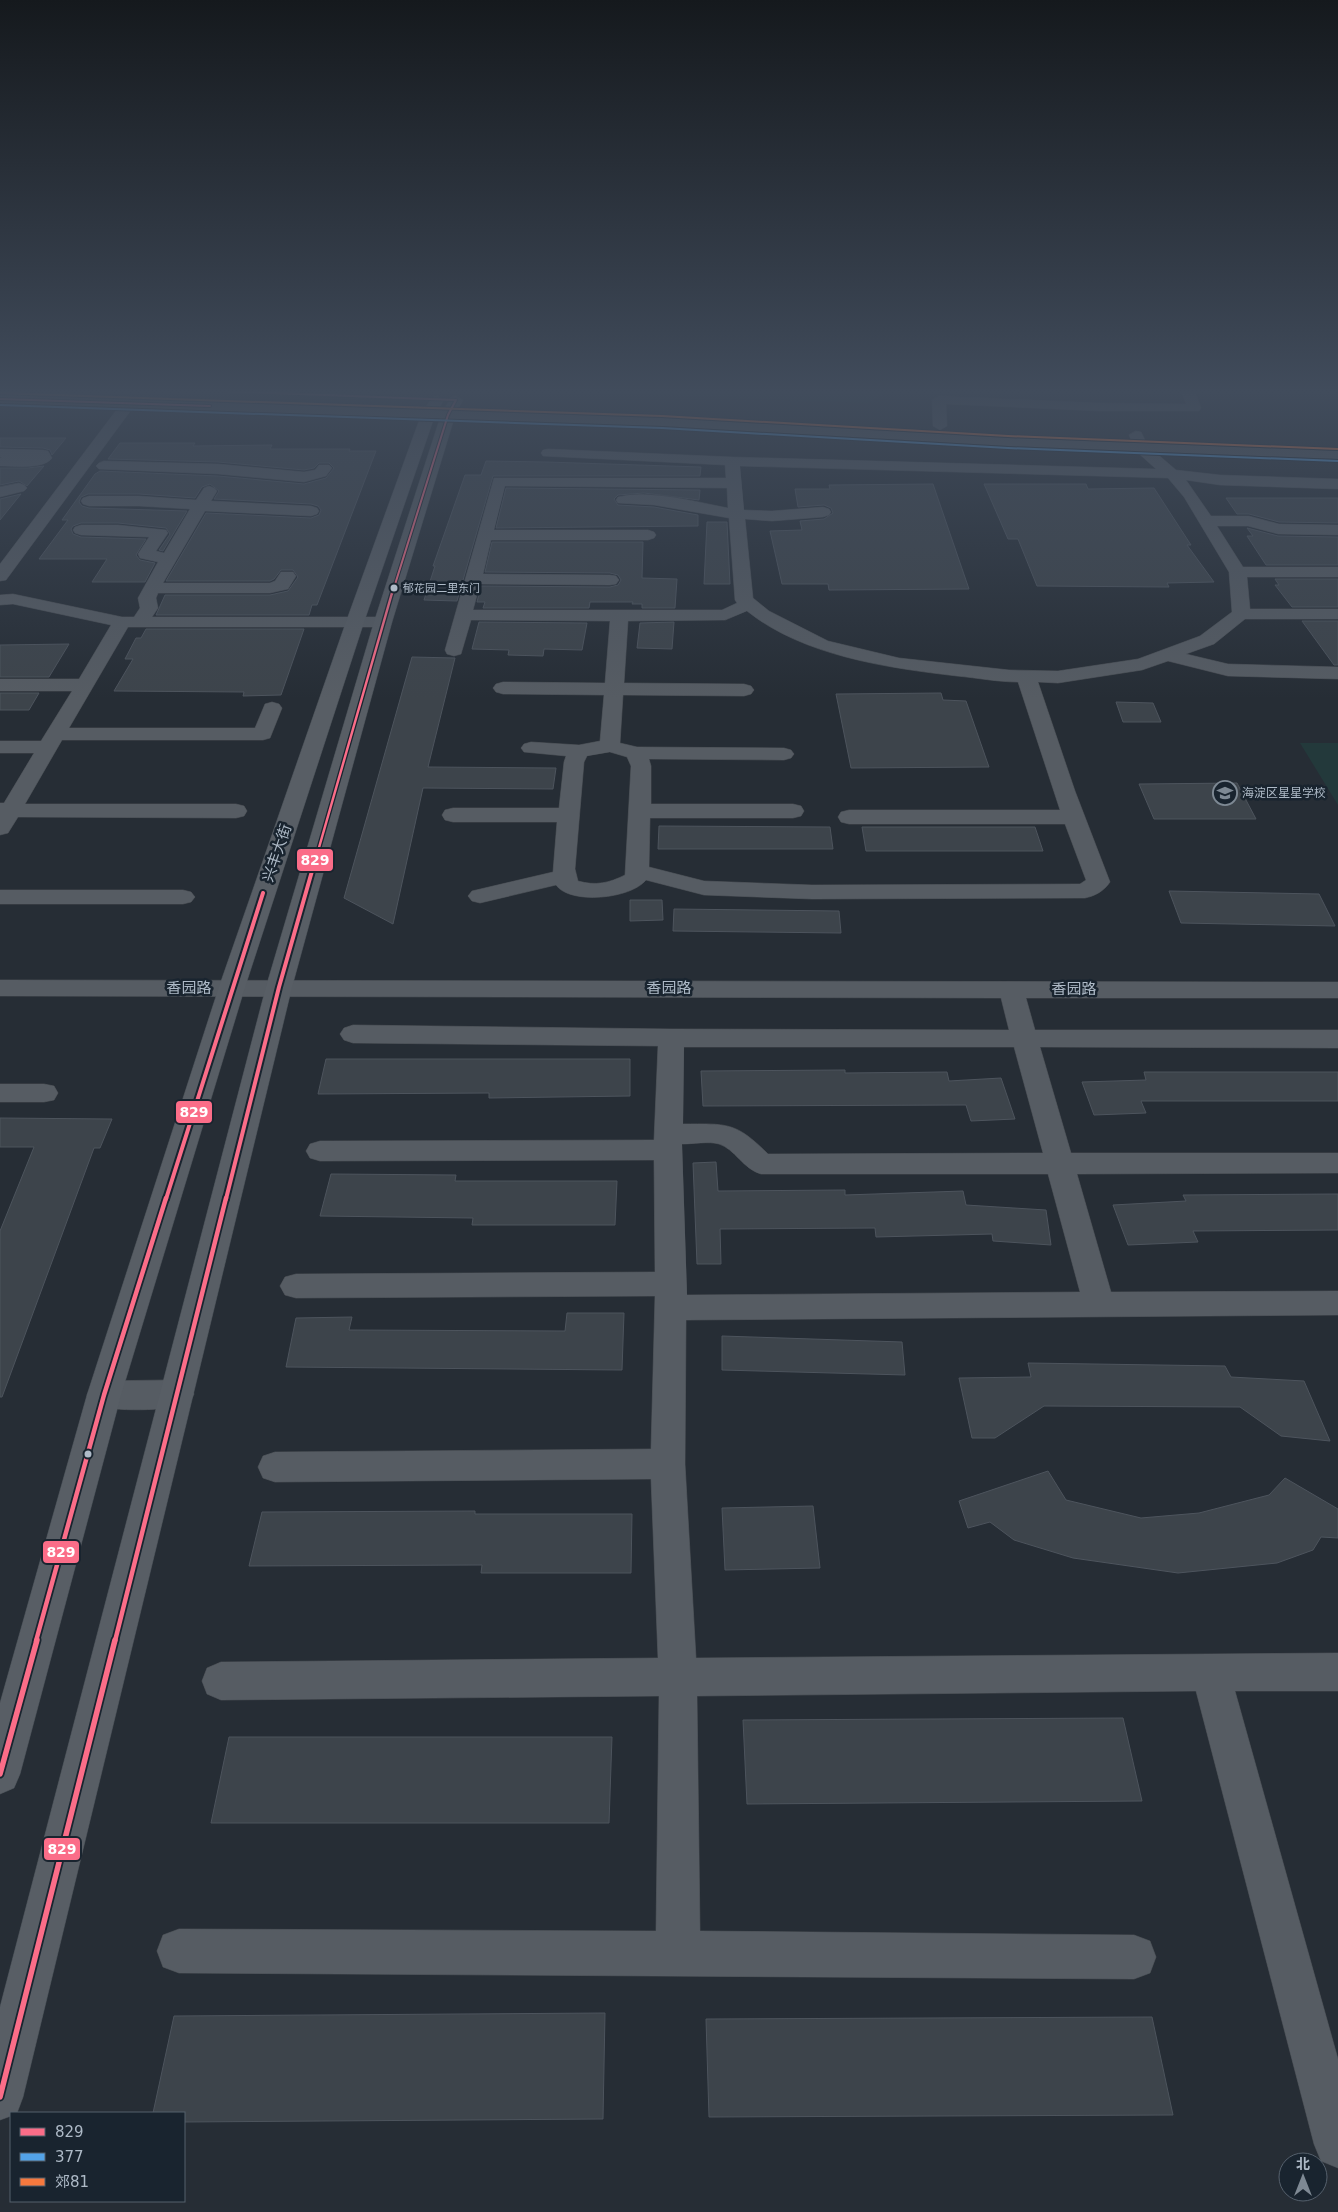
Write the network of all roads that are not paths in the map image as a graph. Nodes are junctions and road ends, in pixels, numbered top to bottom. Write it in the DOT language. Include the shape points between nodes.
graph roads {
  1 [pos="62,492"];
  2 [pos="208,492"];
  3 [pos="413,492"];
  4 [pos="496,492"];
  5 [pos="735,492"];
  6 [pos="1188,492"];
  7 [pos="607,500"];
  8 [pos="89,501"];
  9 [pos="201,504"];
  10 [pos="311,511"];
  11 [pos="823,512"];
  12 [pos="736,514"];
  13 [pos="1338,515"];
  14 [pos="1206,521"];
  15 [pos="1249,521"];
  16 [pos="81,530"];
  17 [pos="1338,530"];
  18 [pos="484,535"];
  19 [pos="648,535"];
  20 [pos="169,559"];
  21 [pos="1238,572"];
  22 [pos="1338,572"];
  23 [pos="0,576"];
  24 [pos="287,576"];
  25 [pos="473,579"];
  26 [pos="610,580"];
  27 [pos="152,588"];
  28 [pos="0,600"];
  29 [pos="749,604"];
  30 [pos="1241,614"];
  31 [pos="1338,614"];
  32 [pos="463,615"];
  33 [pos="619,616"];
  34 [pos="130,622"];
  35 [pos="369,622"];
  36 [pos="454,650"];
  37 [pos="1168,654"];
  38 [pos="1338,674"];
  39 [pos="1026,676"];
  40 [pos="0,685"];
  41 [pos="84,685"];
  42 [pos="503,688"];
  43 [pos="614,689"];
  44 [pos="744,690"];
  45 [pos="272,708"];
  46 [pos="52,740"];
  47 [pos="610,746"];
  48 [pos="0,747"];
  49 [pos="531,748"];
  50 [pos="579,751"];
  51 [pos="636,753"];
  52 [pos="784,754"];
  53 [pos="236,811"];
  54 [pos="639,811"];
  55 [pos="793,811"];
  56 [pos="453,815"];
  57 [pos="568,815"];
  58 [pos="4,816"];
  59 [pos="849,817"];
  60 [pos="1074,817"];
  61 [pos="637,871"];
  62 [pos="566,876"];
  63 [pos="480,896"];
  64 [pos="0,897"];
  65 [pos="183,897"];
  66 [pos="232,987"];
  67 [pos="279,987"];
  68 [pos="0,988"];
  69 [pos="1011,989"];
  70 [pos="1338,990"];
  71 [pos="353,1034"];
  72 [pos="671,1038"];
  73 [pos="1338,1038"];
  74 [pos="1024,1039"];
  75 [pos="0,1093"];
  76 [pos="44,1093"];
  77 [pos="669,1142"];
  78 [pos="320,1151"];
  79 [pos="1338,1163"];
  80 [pos="1060,1165"];
  81 [pos="296,1286"];
  82 [pos="670,1296"];
  83 [pos="1338,1303"];
  84 [pos="1099,1305"];
  85 [pos="176,1394"];
  86 [pos="104,1395"];
  87 [pos="668,1464"];
  88 [pos="274,1467"];
  89 [pos="1210,1672"];
  90 [pos="1338,1672"];
  91 [pos="678,1677"];
  92 [pos="221,1681"];
  93 [pos="0,1774"];
  94 [pos="179,1951"];
  95 [pos="678,1953"];
  96 [pos="1134,1957"];
  97 [pos="0,2097"];
  98 [pos="1338,2144"];
  1 -- 23 [label="street"];
  2 -- 9 [label="street"];
  3 -- 35 [label="main road, 兴丰大街"];
  4 -- 18 [label="street"];
  5 -- 12 [label="street"];
  6 -- 14 [label="street"];
  7 -- 12 [label="street" via="654,500"];
  8 -- 9 [label="street"];
  9 -- 10 [label="street"];
  9 -- 20 [label="street"];
  11 -- 12 [label="street" via="772,516"];
  12 -- 29 [label="street" via="744,600"];
  13 -- 15 [label="street" via="1275,515"];
  14 -- 15 [label="street"];
  14 -- 21 [label="street"];
  15 -- 17 [label="street" via="1278,529"];
  16 -- 20 [label="street" via="132,542 151,557"];
  18 -- 19 [label="street"];
  18 -- 25 [label="street"];
  20 -- 27 [label="street"];
  21 -- 22 [label="street"];
  21 -- 30 [label="street"];
  24 -- 27 [label="street" via="282,585 270,588"];
  25 -- 26 [label="street"];
  25 -- 32 [label="street"];
  27 -- 34 [label="street" via="147,598 149,608"];
  28 -- 34 [label="street" via="13,599"];
  29 -- 33 [label="street" via="725,615"];
  29 -- 39 [label="street" via="763,615 822,645 899,664"];
  30 -- 31 [label="street"];
  30 -- 37 [label="street" via="1207,640"];
  32 -- 33 [label="street"];
  32 -- 36 [label="street"];
  33 -- 43 [label="street"];
  34 -- 35 [label="street"];
  34 -- 41 [label="street"];
  35 -- 66 [label="main road, 兴丰大街"];
  35 -- 67 [label="main road, 兴丰大街"];
  37 -- 38 [label="street" via="1228,670"];
  37 -- 39 [label="street" via="1142,664 1058,677"];
  39 -- 60 [label="street"];
  40 -- 41 [label="street"];
  41 -- 46 [label="street"];
  42 -- 43 [label="street"];
  43 -- 44 [label="street"];
  43 -- 47 [label="street"];
  45 -- 46 [label="street" via="262,734"];
  46 -- 48 [label="street"];
  46 -- 58 [label="street"];
  47 -- 50 [label="street"];
  47 -- 51 [label="street"];
  49 -- 50 [label="street"];
  50 -- 57 [label="street" via="574,762"];
  51 -- 52 [label="street"];
  51 -- 54 [label="street" via="641,766"];
  53 -- 58 [label="street"];
  54 -- 55 [label="street"];
  54 -- 61 [label="street"];
  56 -- 57 [label="street"];
  57 -- 62 [label="street"];
  59 -- 60 [label="street"];
  60 -- 61 [label="street" via="1098,882 1084,891 812,892 704,888"];
  61 -- 62 [label="street" via="636,878 614,890 584,890 568,885"];
  62 -- 63 [label="street"];
  64 -- 65 [label="street"];
  66 -- 67 [label="street, 香园路"];
  66 -- 68 [label="street, 香园路"];
  66 -- 86 [label="main road, 兴丰大街"];
  67 -- 69 [label="street, 香园路"];
  67 -- 85 [label="main road, 兴丰大街"];
  69 -- 70 [label="street, 香园路"];
  69 -- 74 [label="street"];
  71 -- 72 [label="street"];
  72 -- 74 [label="street"];
  72 -- 77 [label="street"];
  73 -- 74 [label="street"];
  74 -- 80 [label="street"];
  75 -- 76 [label="street"];
  77 -- 78 [label="street"];
  77 -- 80 [label="street" via="725,1134 761,1164"];
  77 -- 82 [label="street"];
  79 -- 80 [label="street"];
  80 -- 84 [label="street"];
  81 -- 82 [label="street"];
  82 -- 84 [label="street"];
  82 -- 87 [label="street"];
  83 -- 84 [label="street"];
  85 -- 86 [label="street"];
  85 -- 97 [label="main road, 兴丰大街"];
  86 -- 93 [label="main road, 兴丰大街"];
  87 -- 88 [label="street"];
  87 -- 91 [label="street"];
  89 -- 90 [label="street"];
  89 -- 91 [label="street"];
  89 -- 98 [label="street"];
  91 -- 92 [label="street"];
  91 -- 95 [label="street"];
  94 -- 95 [label="street"];
  95 -- 96 [label="street"];
}
